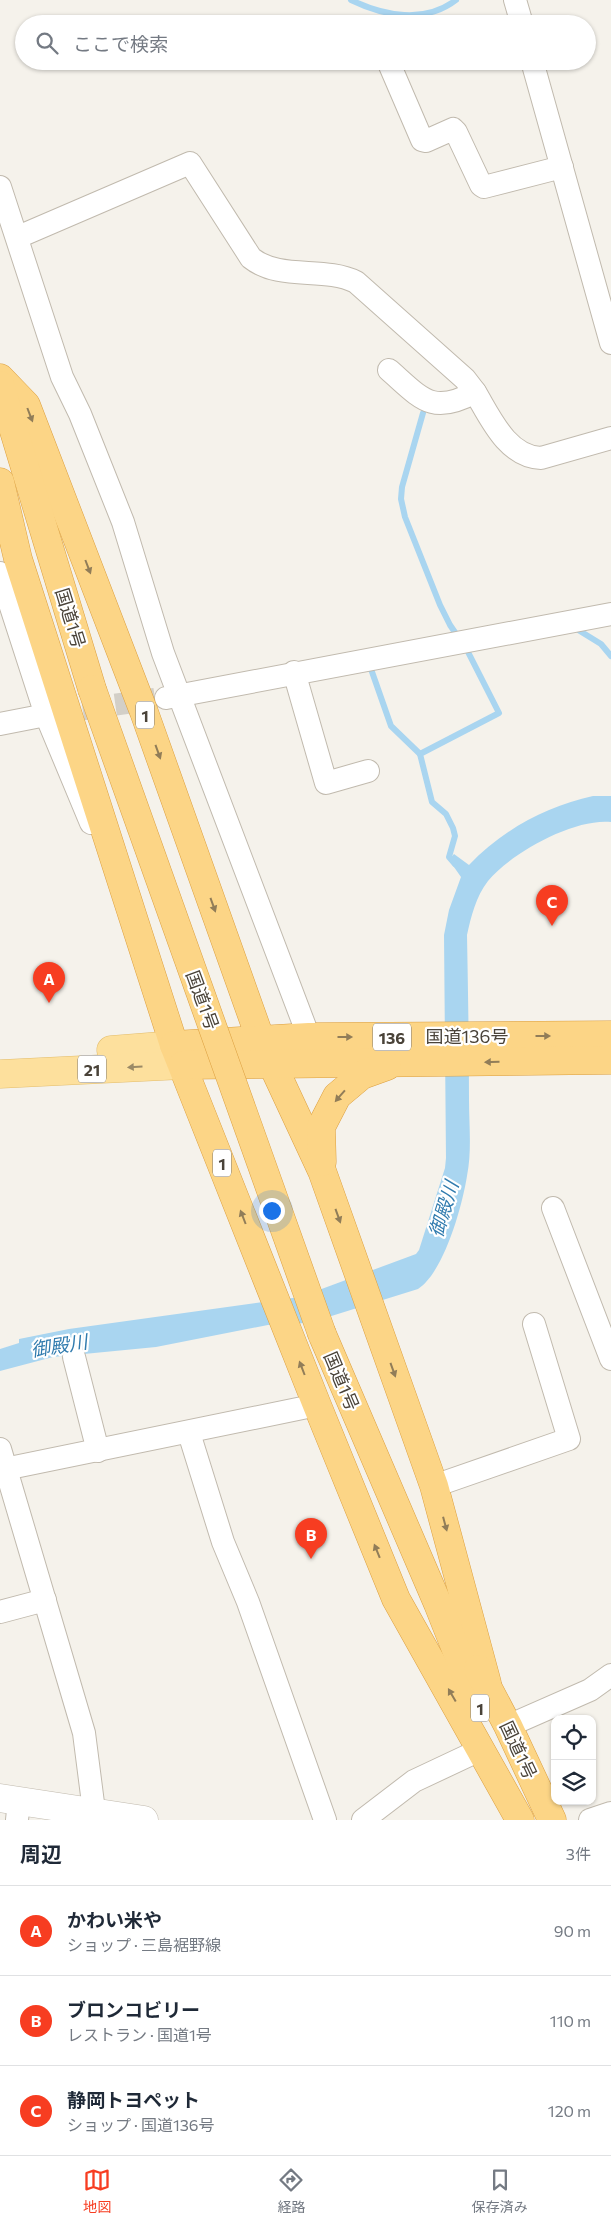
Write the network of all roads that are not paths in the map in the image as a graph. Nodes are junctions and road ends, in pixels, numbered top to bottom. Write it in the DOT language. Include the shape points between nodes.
graph roads {
  1 [pos="515,0"];
  2 [pos="519,15"];
  3 [pos="392,70"];
  4 [pos="535,70"];
  5 [pos="562,167"];
  6 [pos="0,187"];
  7 [pos="18,237"];
  8 [pos="605,298"];
  9 [pos="611,343"];
  10 [pos="389,370"];
  11 [pos="0,378"];
  12 [pos="0,385"];
  13 [pos="475,392"];
  14 [pos="611,438"];
  15 [pos="0,482"];
  16 [pos="0,573"];
  17 [pos="611,614"];
  18 [pos="294,672"];
  19 [pos="173,697"];
  20 [pos="46,715"];
  21 [pos="0,724"];
  22 [pos="368,771"];
  23 [pos="144,948"];
  24 [pos="611,1035"];
  25 [pos="309,1037"];
  26 [pos="265,1051"];
  27 [pos="179,1055"];
  28 [pos="0,1057"];
  29 [pos="611,1060"];
  30 [pos="318,1062"];
  31 [pos="395,1063"];
  32 [pos="0,1074"];
  33 [pos="322,1170"];
  34 [pos="553,1208"];
  35 [pos="534,1324"];
  36 [pos="74,1357"];
  37 [pos="611,1359"];
  38 [pos="317,1405"];
  39 [pos="189,1433"];
  40 [pos="98,1451"];
  41 [pos="2,1463"];
  42 [pos="434,1486"];
  43 [pos="45,1600"];
  44 [pos="438,1604"];
  45 [pos="0,1612"];
  46 [pos="611,1675"];
  47 [pos="487,1683"];
  48 [pos="508,1726"];
  49 [pos="482,1749"];
  50 [pos="12,1806"];
  51 [pos="94,1811"];
  52 [pos="611,1813"];
  53 [pos="519,1817"];
  54 [pos="144,1820"];
  55 [pos="325,1820"];
  56 [pos="363,1820"];
  57 [pos="552,1820"];
  58 [pos="590,1820"];
  1 -- 2 [label="street"];
  3 -- 5 [label="street" via="422,140 453,130 456,132 484,187"];
  4 -- 5 [label="street"];
  5 -- 8 [label="street"];
  6 -- 7 [label="street"];
  7 -- 13 [label="street" via="190,163 242,247 256,262 294,272 341,275 356,282 465,378"];
  7 -- 19 [label="street" via="62,377 123,522"];
  8 -- 9 [label="street"];
  10 -- 13 [label="street" via="419,397 437,404 460,400"];
  11 -- 26 [label="highway, 1, one-way" via="26,405 144,712"];
  12 -- 44 [label="highway, 国道1号 / 1, bridge" via="92,688 322,1334"];
  13 -- 14 [label="street" via="506,441 529,458 541,458"];
  15 -- 23 [label="highway, 1" via="18,559"];
  16 -- 20 [label="street"];
  17 -- 18 [label="street"];
  18 -- 19 [label="street"];
  18 -- 22 [label="street" via="326,783"];
  19 -- 25 [label="street"];
  20 -- 21 [label="street"];
  20 -- 23 [label="street"];
  23 -- 27 [label="highway, 1"];
  25 -- 24 [label="highway, 国道136号 / 136, one-way"];
  25 -- 26 [label="highway, 国道136号 / 136"];
  25 -- 30 [label="street"];
  26 -- 27 [label="highway, 国道136号 / 136"];
  26 -- 30 [label="highway, 国道136号 / 136"];
  26 -- 33 [label="highway, 1"];
  27 -- 28 [label="main road, 21"];
  27 -- 32 [label="main road, 21, one-way"];
  38 -- 27 [label="highway, 1, one-way"];
  29 -- 31 [label="highway, 国道136号 / 136, one-way"];
  30 -- 31 [label="highway, 国道136号 / 136"];
  31 -- 33 [label="highway, 1, one-way" via="362,1075 337,1096 321,1126"];
  33 -- 42 [label="highway, 1, one-way"];
  34 -- 37 [label="street"];
  35 -- 42 [label="street" via="569,1439"];
  36 -- 40 [label="street"];
  38 -- 39 [label="street"];
  49 -- 38 [label="highway, 1, one-way" via="396,1599"];
  39 -- 40 [label="street"];
  39 -- 55 [label="street" via="220,1534 248,1602"];
  40 -- 41 [label="street"];
  41 -- 43 [label="street"];
  42 -- 47 [label="highway, 1, one-way"];
  43 -- 45 [label="street"];
  43 -- 51 [label="street" via="84,1733"];
  44 -- 47 [label="highway, 国道1号 / 1"];
  44 -- 53 [label="highway, 国道1号 / 1"];
  46 -- 48 [label="street" via="590,1690"];
  47 -- 48 [label="highway, 国道1号 / 1"];
  48 -- 57 [label="highway, 国道1号 / 1"];
  49 -- 53 [label="highway, 1"];
  49 -- 56 [label="street" via="414,1782"];
  50 -- 51 [label="street"];
  51 -- 54 [label="street"];
  52 -- 58 [label="street"];
}
